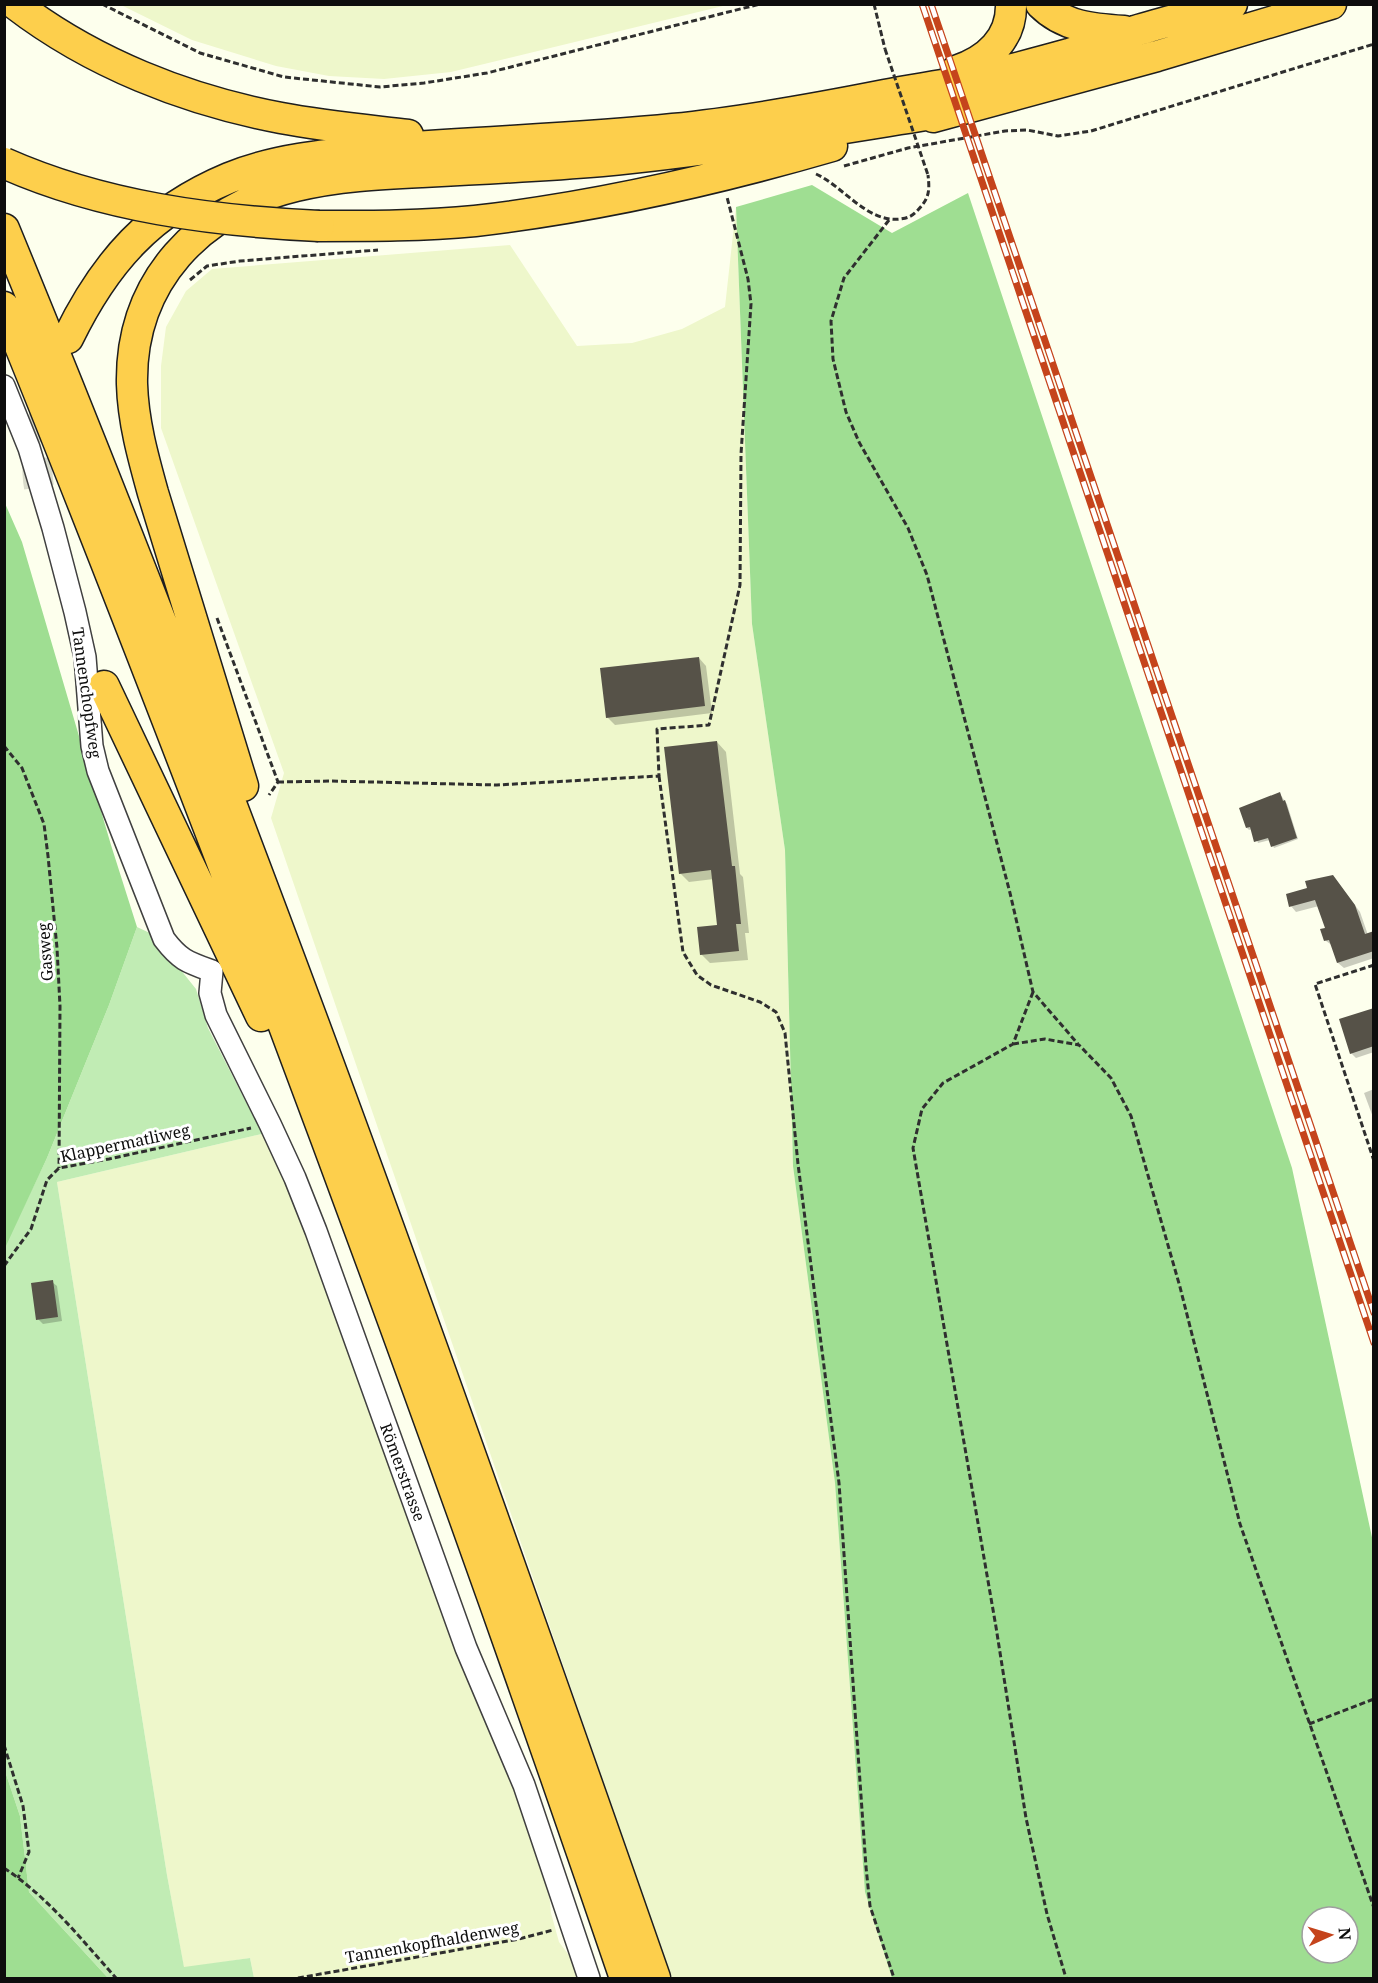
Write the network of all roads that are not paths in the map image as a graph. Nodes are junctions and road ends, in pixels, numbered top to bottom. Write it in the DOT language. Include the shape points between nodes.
graph roads {
  1 [pos="15,4"];
  2 [pos="1011,4"];
  3 [pos="1041,4"];
  4 [pos="1232,4"];
  5 [pos="1331,4"];
  6 [pos="1133,31"];
  7 [pos="885,94"];
  8 [pos="952,111"];
  9 [pos="470,142"];
  10 [pos="4,163"];
  11 [pos="4,229"];
  12 [pos="4,307"];
  13 [pos="68,338"];
  14 [pos="4,386"];
  15 [pos="104,686"];
  16 [pos="212,970"];
  17 [pos="313,1022"];
  18 [pos="338,1171"];
  19 [pos="589,1978"];
  20 [pos="626,1978"];
  21 [pos="655,1978"];
  1 -- 9 [label="highway" via="94,54 156,82 217,103 308,122"];
  2 -- 7 [label="highway" via="1006,33 988,54 961,69"];
  3 -- 6 [label="highway" via="1076,26"];
  4 -- 6 [label="highway"];
  5 -- 8 [label="highway"];
  6 -- 7 [label="highway" via="1071,53 960,82"];
  7 -- 9 [label="highway" via="804,111 684,128"];
  8 -- 10 [label="highway, bridge" via="767,165 674,187 473,221 319,226 221,219 144,206 73,188"];
  8 -- 17 [label="highway" via="676,153 316,182 274,192 222,215 187,243 164,272 146,305 136,336 132,382 136,425 153,493"];
  9 -- 13 [label="highway" via="308,157 261,167 212,185 159,217 125,249 94,289"];
  11 -- 17 [label="highway" via="138,562"];
  12 -- 18 [label="highway" via="193,786"];
  14 -- 16 [label="street, Tannenchopfweg" via="29,448 75,612 85,657 92,746 98,771 164,939 180,958"];
  15 -- 18 [label="highway"];
  16 -- 19 [label="street, Römerstrasse" via="210,993 216,1015 295,1178 466,1648 524,1785"];
  17 -- 21 [label="highway" via="448,1389"];
  18 -- 20 [label="highway"];
}
